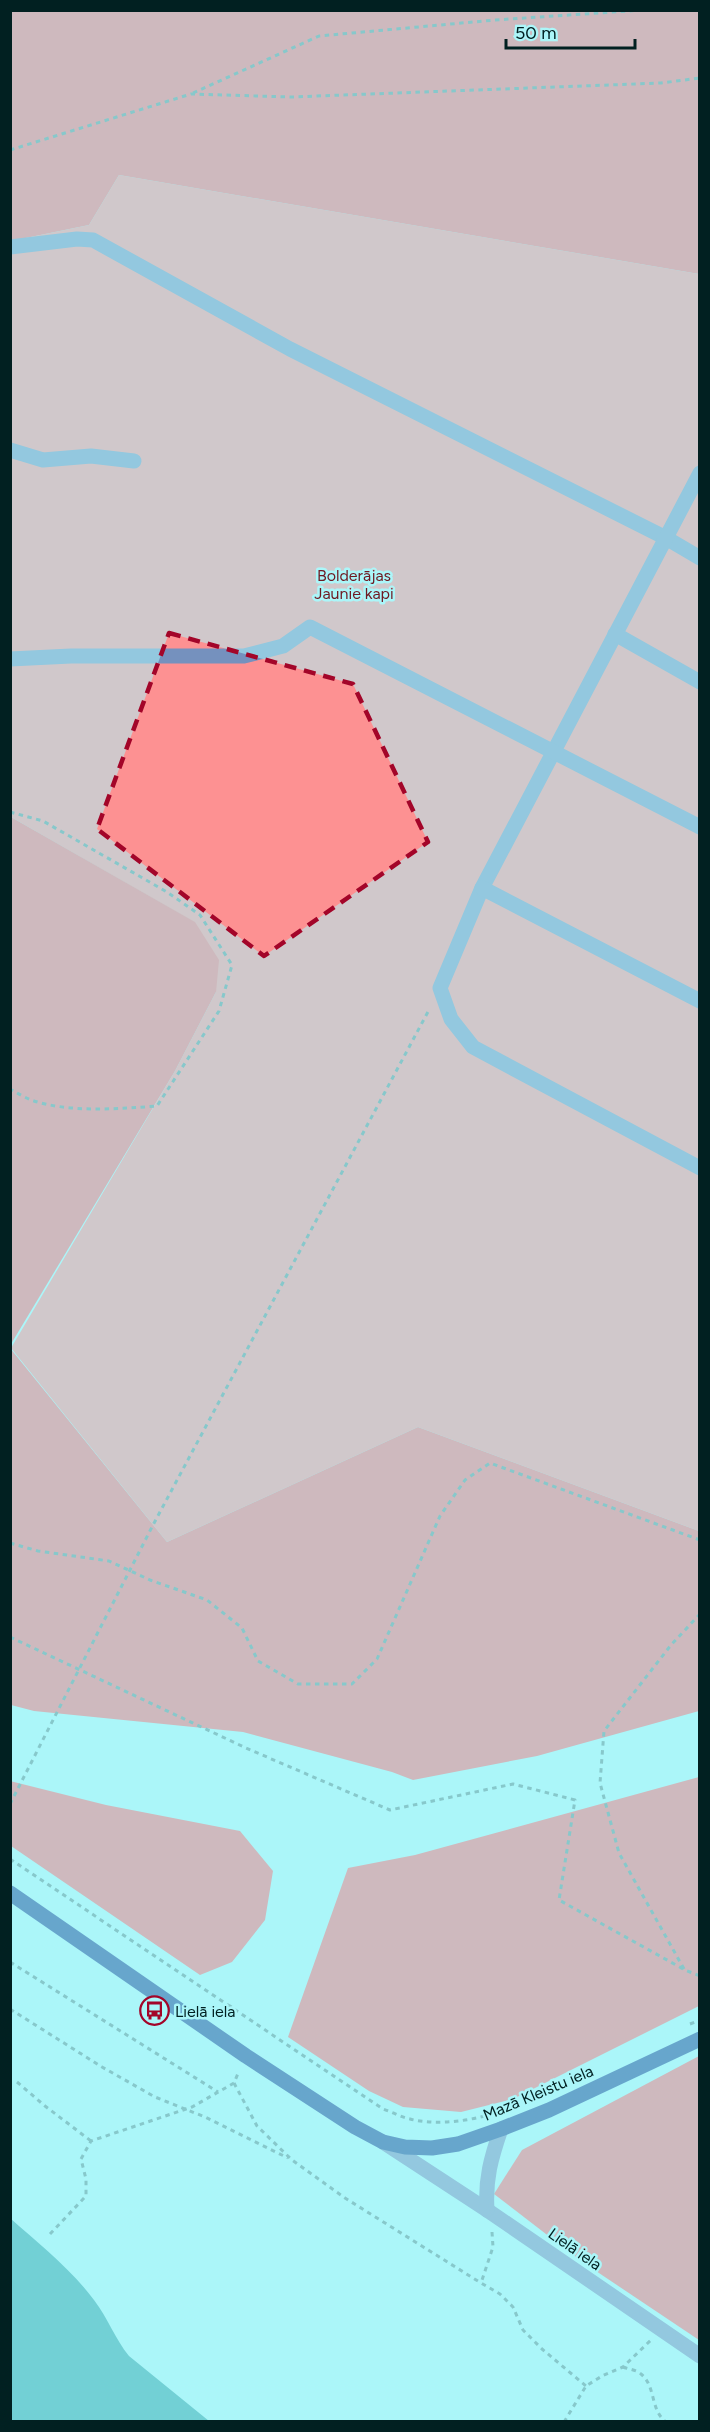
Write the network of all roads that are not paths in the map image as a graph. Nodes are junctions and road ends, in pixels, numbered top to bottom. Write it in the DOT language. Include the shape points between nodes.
graph roads {
  1 [pos="10,247"];
  2 [pos="10,450"];
  3 [pos="134,461"];
  4 [pos="699,473"];
  5 [pos="666,538"];
  6 [pos="699,558"];
  7 [pos="615,634"];
  8 [pos="10,659"];
  9 [pos="699,682"];
  10 [pos="554,751"];
  11 [pos="699,827"];
  12 [pos="482,888"];
  13 [pos="699,1001"];
  14 [pos="699,1168"];
  15 [pos="10,1893"];
  16 [pos="699,2039"];
  17 [pos="501,2129"];
  18 [pos="383,2142"];
  19 [pos="487,2210"];
  20 [pos="699,2356"];
  1 -- 5 [label="street" via="93,240 290,349"];
  2 -- 3 [label="street" via="43,460 91,456"];
  4 -- 5 [label="street"];
  5 -- 6 [label="street"];
  5 -- 7 [label="street"];
  7 -- 9 [label="street"];
  7 -- 10 [label="street"];
  8 -- 10 [label="street" via="244,656 283,646 310,627"];
  10 -- 11 [label="street"];
  10 -- 12 [label="street"];
  12 -- 13 [label="street"];
  12 -- 14 [label="street" via="440,988 451,1019 473,1047"];
  15 -- 18 [label="main road, Lielā iela" via="246,2056"];
  16 -- 17 [label="main road, Mazā Kleistu iela"];
  17 -- 18 [label="main road, Mazā Kleistu iela" via="458,2144 432,2148"];
  17 -- 19 [label="street" via="485,2186"];
  18 -- 19 [label="street, Lielā iela"];
  19 -- 20 [label="street, Lielā iela"];
}
